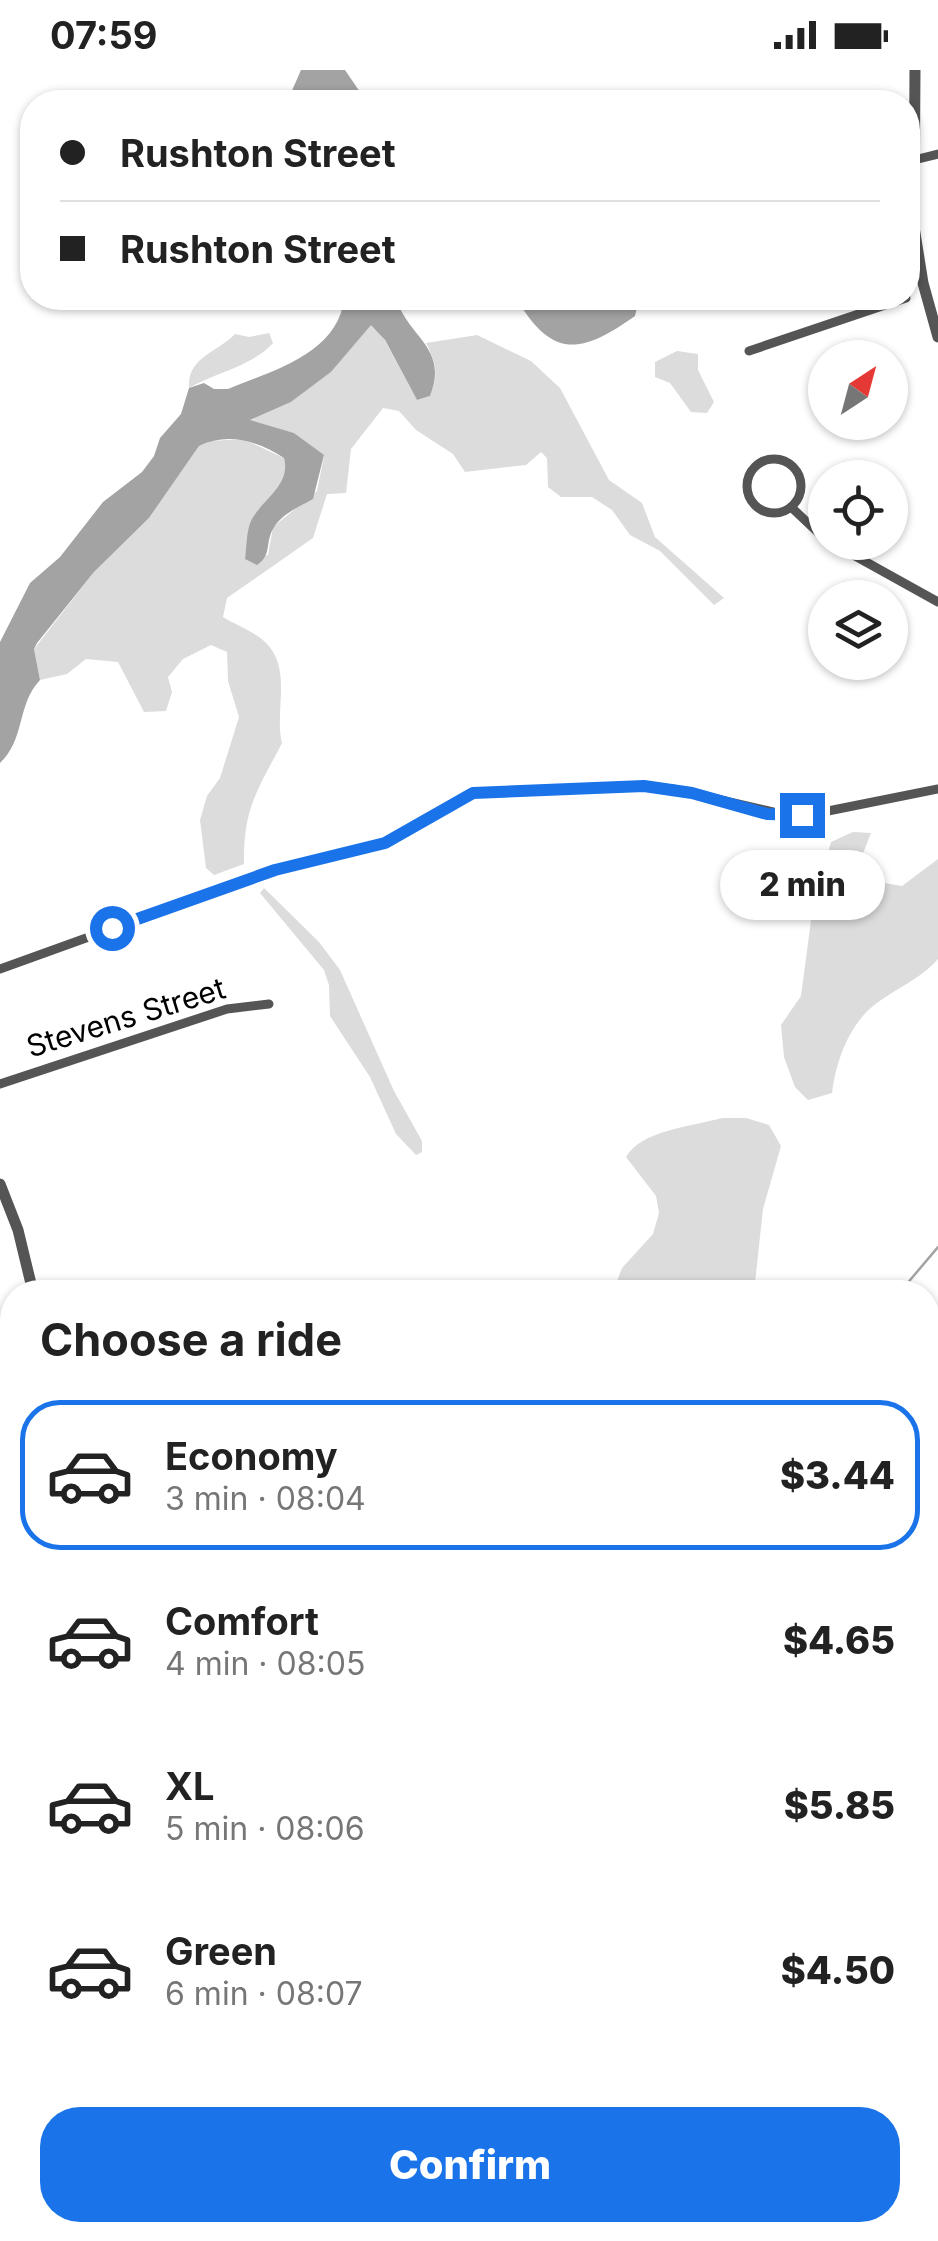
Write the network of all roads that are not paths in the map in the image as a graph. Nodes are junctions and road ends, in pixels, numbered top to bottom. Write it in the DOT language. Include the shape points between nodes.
graph roads {
  1 [pos="920,261"];
  2 [pos="925,291"];
  3 [pos="920,293"];
  4 [pos="869,310"];
  5 [pos="938,336"];
  6 [pos="749,351"];
  7 [pos="791,507"];
  8 [pos="808,523"];
  9 [pos="862,560"];
  10 [pos="938,602"];
  11 [pos="938,789"];
  12 [pos="0,969"];
  13 [pos="268,1004"];
  14 [pos="0,1084"];
  15 [pos="0,1184"];
  16 [pos="30,1280"];
  1 -- 2 [label="street"];
  2 -- 3 [label="street"];
  2 -- 5 [label="street"];
  4 -- 6 [label="street"];
  7 -- 7 [label="street" via="801,487 793,466 778,458 756,464 746,484 751,501 767,513"];
  7 -- 8 [label="street"];
  9 -- 10 [label="street"];
  11 -- 12 [label="street" via="786,815 644,786 473,793 385,843 275,870"];
  13 -- 14 [label="street, Stevens Street" via="227,1009"];
  15 -- 16 [label="street"];
}
